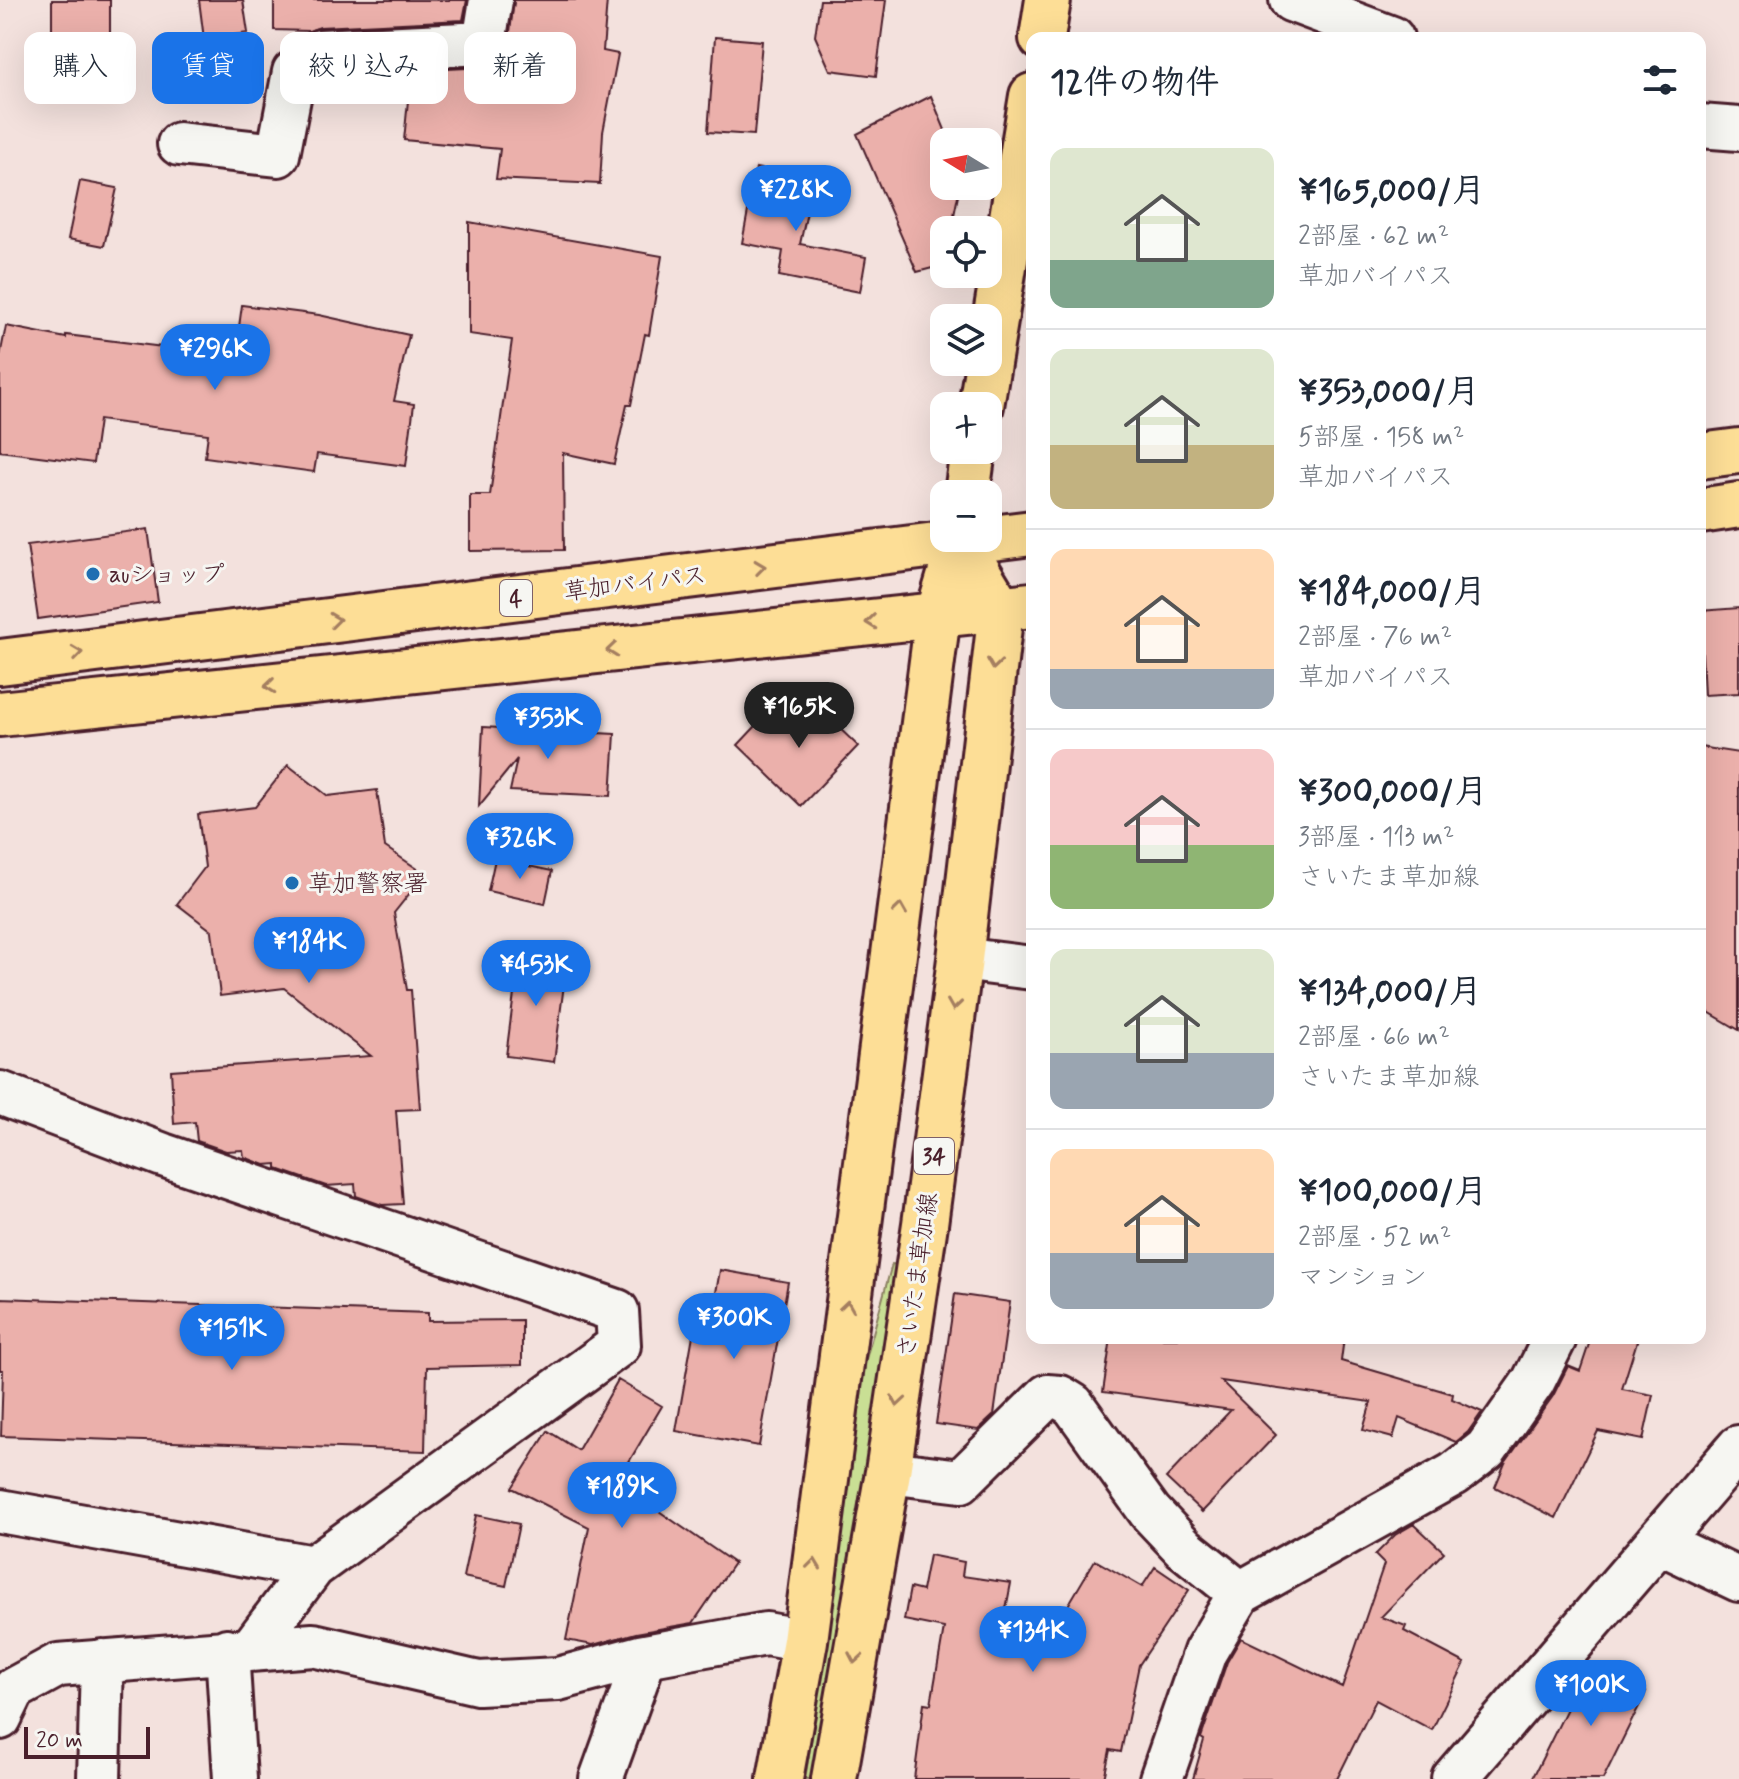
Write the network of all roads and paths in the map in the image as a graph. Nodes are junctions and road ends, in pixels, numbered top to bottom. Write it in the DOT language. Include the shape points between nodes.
graph roads {
  1 [pos="491,0"];
  2 [pos="1048,0"];
  3 [pos="1291,0"];
  4 [pos="1336,8"];
  5 [pos="1043,32"];
  6 [pos="1381,32"];
  7 [pos="1706,126"];
  8 [pos="1739,129"];
  9 [pos="1026,132"];
  10 [pos="179,144"];
  11 [pos="983,392"];
  12 [pos="1739,451"];
  13 [pos="1706,455"];
  14 [pos="1739,505"];
  15 [pos="1706,510"];
  16 [pos="1026,534"];
  17 [pos="1002,536"];
  18 [pos="930,544"];
  19 [pos="956,552"];
  20 [pos="970,552"];
  21 [pos="1017,608"];
  22 [pos="938,615"];
  23 [pos="0,662"];
  24 [pos="0,714"];
  25 [pos="960,959"];
  26 [pos="1026,967"];
  27 [pos="0,1093"];
  28 [pos="1552,1344"];
  29 [pos="1739,1448"];
  30 [pos="888,1472"];
  31 [pos="0,1511"];
  32 [pos="1659,1542"];
  33 [pos="313,1567"];
  34 [pos="1739,1580"];
  35 [pos="1240,1593"];
  36 [pos="805,1641"];
  37 [pos="239,1649"];
  38 [pos="640,1657"];
  39 [pos="102,1661"];
  40 [pos="0,1718"];
  41 [pos="99,1779"];
  42 [pos="235,1779"];
  43 [pos="601,1779"];
  44 [pos="780,1779"];
  45 [pos="834,1779"];
  46 [pos="1161,1779"];
  47 [pos="1454,1779"];
  1 -- 10 [label="street" via="484,43 321,51 311,58 294,72 278,155"];
  2 -- 5 [label="main road"];
  3 -- 4 [label="street"];
  4 -- 6 [label="street"];
  7 -- 8 [label="street"];
  9 -- 11 [label="main road"];
  12 -- 13 [label="main road"];
  14 -- 15 [label="main road"];
  16 -- 17 [label="main road, 草加バイパス / 4"];
  23 -- 18 [label="main road, 草加バイパス / 4, one-way"];
  19 -- 22 [label="main road"];
  20 -- 21 [label="main road"];
  21 -- 22 [label="main road"];
  21 -- 25 [label="main road, さいたま草加線 / 34, one-way"];
  22 -- 24 [label="main road, one-way"];
  36 -- 22 [label="main road, one-way"];
  25 -- 26 [label="street"];
  25 -- 30 [label="main road, さいたま草加線 / 34, one-way"];
  27 -- 33 [label="street" via="163,1155 617,1311 619,1345"];
  28 -- 35 [label="street" via="1533,1382 1486,1449 1454,1474"];
  29 -- 32 [label="street"];
  30 -- 35 [label="street" via="961,1481 1047,1396 1060,1397 1073,1405 1150,1512 1184,1548"];
  30 -- 45 [label="main road, さいたま草加線 / 34, one-way"];
  31 -- 33 [label="street"];
  32 -- 34 [label="street"];
  32 -- 47 [label="street"];
  33 -- 37 [label="street"];
  35 -- 46 [label="street" via="1205,1652"];
  36 -- 38 [label="street" via="766,1634"];
  36 -- 44 [label="main road"];
  37 -- 38 [label="street" via="313,1645 478,1683 558,1679"];
  37 -- 39 [label="street"];
  37 -- 42 [label="street"];
  38 -- 43 [label="street" via="640,1671"];
  39 -- 40 [label="street" via="58,1665 14,1689"];
  39 -- 41 [label="street"];
}
